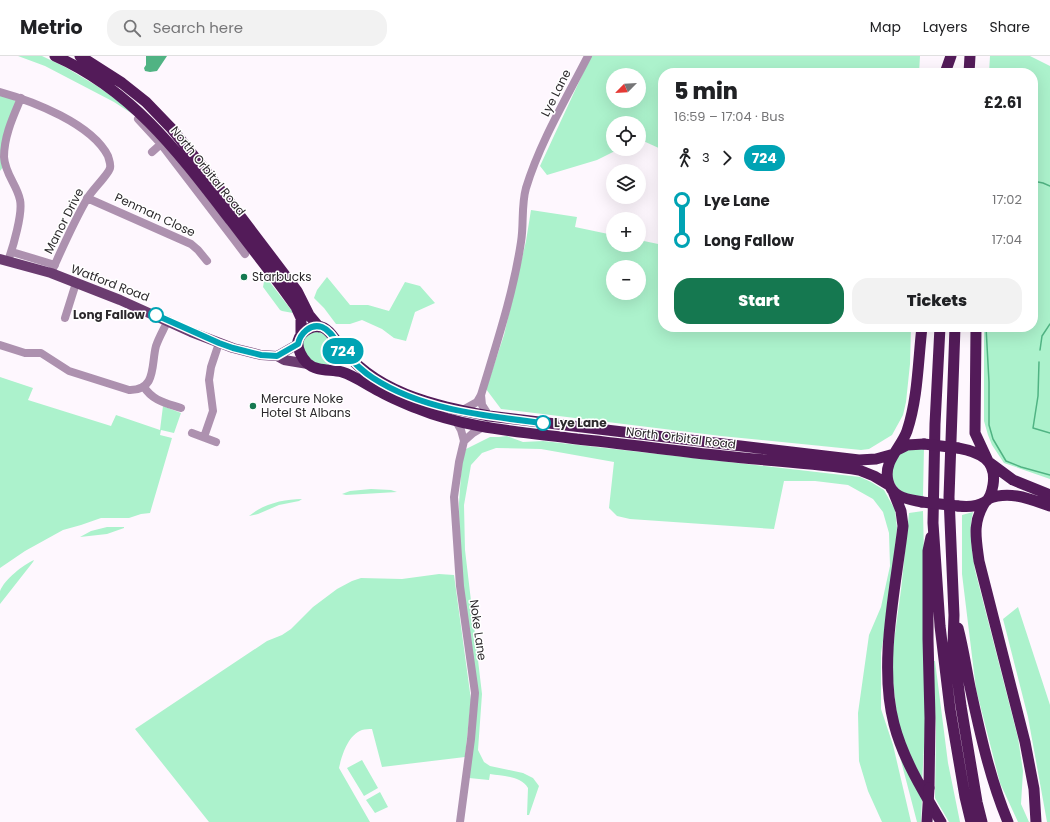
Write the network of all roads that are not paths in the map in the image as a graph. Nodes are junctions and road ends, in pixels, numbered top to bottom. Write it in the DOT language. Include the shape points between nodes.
graph roads {
  1 [pos="55,56"];
  2 [pos="80,56"];
  3 [pos="588,56"];
  4 [pos="951,56"];
  5 [pos="954,56"];
  6 [pos="970,56"];
  7 [pos="947,68"];
  8 [pos="953,68"];
  9 [pos="969,68"];
  10 [pos="0,92"];
  11 [pos="21,98"];
  12 [pos="124,99"];
  13 [pos="146,102"];
  14 [pos="154,127"];
  15 [pos="161,144"];
  16 [pos="152,152"];
  17 [pos="4,175"];
  18 [pos="88,198"];
  19 [pos="248,250"];
  20 [pos="7,257"];
  21 [pos="207,261"];
  22 [pos="53,269"];
  23 [pos="76,283"];
  24 [pos="65,318"];
  25 [pos="168,320"];
  26 [pos="319,326"];
  27 [pos="921,332"];
  28 [pos="940,332"];
  29 [pos="955,332"];
  30 [pos="976,332"];
  31 [pos="299,340"];
  32 [pos="219,343"];
  33 [pos="0,346"];
  34 [pos="343,350"];
  35 [pos="277,356"];
  36 [pos="308,364"];
  37 [pos="333,371"];
  38 [pos="144,387"];
  39 [pos="481,395"];
  40 [pos="181,408"];
  41 [pos="461,411"];
  42 [pos="489,416"];
  43 [pos="456,421"];
  44 [pos="483,427"];
  45 [pos="192,433"];
  46 [pos="204,437"];
  47 [pos="464,441"];
  48 [pos="216,442"];
  49 [pos="895,452"];
  50 [pos="989,462"];
  51 [pos="891,488"];
  52 [pos="1050,495"];
  53 [pos="987,500"];
  54 [pos="1050,506"];
  55 [pos="933,524"];
  56 [pos="954,615"];
  57 [pos="460,822"];
  58 [pos="927,822"];
  59 [pos="941,822"];
  60 [pos="971,822"];
  61 [pos="982,822"];
  62 [pos="1008,822"];
  63 [pos="1036,822"];
  1 -- 12 [label="highway, North Orbital Road"];
  2 -- 13 [label="highway, North Orbital Road" via="122,82"];
  3 -- 39 [label="street, Lye Lane" via="546,139 525,190 521,242 504,320"];
  4 -- 7 [label="highway"];
  5 -- 8 [label="highway"];
  6 -- 9 [label="highway"];
  10 -- 11 [label="street"];
  11 -- 17 [label="street" via="6,141"];
  11 -- 18 [label="street, Manor Drive" via="57,113 94,138 104,150 110,160 110,166"];
  12 -- 14 [label="highway, North Orbital Road"];
  12 -- 15 [label="street"];
  13 -- 14 [label="highway" via="146,109"];
  13 -- 26 [label="highway, North Orbital Road" via="205,170 297,291 309,315"];
  14 -- 19 [label="highway, North Orbital Road" via="193,171"];
  15 -- 16 [label="street"];
  15 -- 19 [label="street" via="236,242 238,240"];
  17 -- 20 [label="street" via="19,196 21,209"];
  18 -- 21 [label="street, Penman Close" via="191,244"];
  18 -- 22 [label="street, Manor Drive"];
  19 -- 31 [label="highway, North Orbital Road" via="296,307 301,318"];
  20 -- 22 [label="main road, Watford Road"];
  22 -- 23 [label="main road, Watford Road"];
  23 -- 24 [label="street"];
  23 -- 25 [label="main road, Watford Road"];
  25 -- 32 [label="main road, Watford Road"];
  25 -- 38 [label="street" via="157,343 150,379"];
  26 -- 31 [label="highway" via="309,328"];
  26 -- 34 [label="highway" via="327,330"];
  27 -- 49 [label="highway" via="909,425"];
  28 -- 55 [label="highway"];
  29 -- 56 [label="highway" via="948,497"];
  30 -- 50 [label="highway" via="975,432"];
  31 -- 35 [label="main road"];
  31 -- 36 [label="highway" via="301,354"];
  32 -- 35 [label="main road, Watford Road" via="248,352"];
  32 -- 46 [label="street" via="209,380 213,411"];
  33 -- 38 [label="street" via="25,353 42,353 69,370 129,390"];
  34 -- 37 [label="highway" via="340,364"];
  34 -- 41 [label="highway, North Orbital Road" via="364,372 386,386"];
  35 -- 36 [label="main road, Watford Road" via="284,360"];
  36 -- 37 [label="highway" via="318,369"];
  37 -- 43 [label="highway, North Orbital Road" via="345,373 418,409"];
  38 -- 40 [label="street" via="154,398"];
  39 -- 41 [label="street" via="477,402"];
  39 -- 42 [label="street" via="482,405"];
  41 -- 42 [label="highway, North Orbital Road"];
  42 -- 49 [label="highway, North Orbital Road" via="859,460 876,460"];
  43 -- 44 [label="highway, North Orbital Road"];
  43 -- 47 [label="street"];
  44 -- 47 [label="street"];
  44 -- 51 [label="highway, North Orbital Road" via="847,468 866,472"];
  45 -- 46 [label="street"];
  46 -- 48 [label="street"];
  47 -- 57 [label="street, Noke Lane" via="458,462 454,497 460,586 475,704"];
  49 -- 50 [label="highway, bridge" via="907,445 924,444 977,453"];
  49 -- 51 [label="highway" via="887,470"];
  50 -- 52 [label="highway" via="1013,480"];
  50 -- 53 [label="highway" via="994,481"];
  51 -- 53 [label="highway, bridge" via="903,498 922,502 968,507"];
  51 -- 59 [label="highway" via="901,510 903,526 888,647 888,694 901,745"];
  53 -- 54 [label="highway" via="995,496 1011,495"];
  53 -- 63 [label="highway" via="977,517 979,561 1025,742 1034,789"];
  55 -- 58 [label="highway, bridge" via="928,551 930,718"];
  55 -- 60 [label="highway" via="940,626 950,709"];
  56 -- 61 [label="highway" via="953,644 961,706"];
  56 -- 62 [label="highway" via="985,749"];
}
